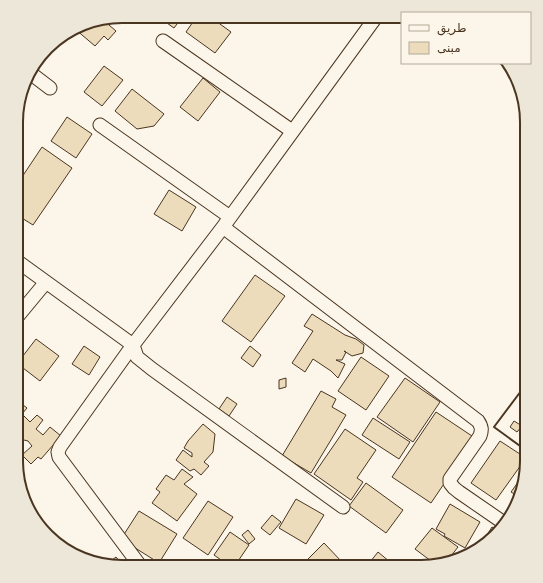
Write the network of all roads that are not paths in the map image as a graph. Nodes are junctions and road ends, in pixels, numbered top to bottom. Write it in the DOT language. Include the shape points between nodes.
graph roads {
  1 [pos="372,23"];
  2 [pos="163,41"];
  3 [pos="35,76"];
  4 [pos="50,88"];
  5 [pos="100,125"];
  6 [pos="292,131"];
  7 [pos="227,222"];
  8 [pos="23,265"];
  9 [pos="46,282"];
  10 [pos="23,309"];
  11 [pos="133,345"];
  12 [pos="343,507"];
  13 [pos="500,520"];
  14 [pos="136,560"];
  1 -- 6 [label="street"];
  2 -- 6 [label="street"];
  3 -- 4 [label="street"];
  5 -- 7 [label="street"];
  6 -- 7 [label="street"];
  7 -- 11 [label="street"];
  7 -- 13 [label="street" via="478,421 482,430 480,436 450,479 450,483"];
  8 -- 9 [label="street"];
  9 -- 10 [label="street"];
  9 -- 11 [label="street"];
  11 -- 12 [label="street" via="137,357 142,361"];
  11 -- 14 [label="street" via="58,452 59,457"];
}
